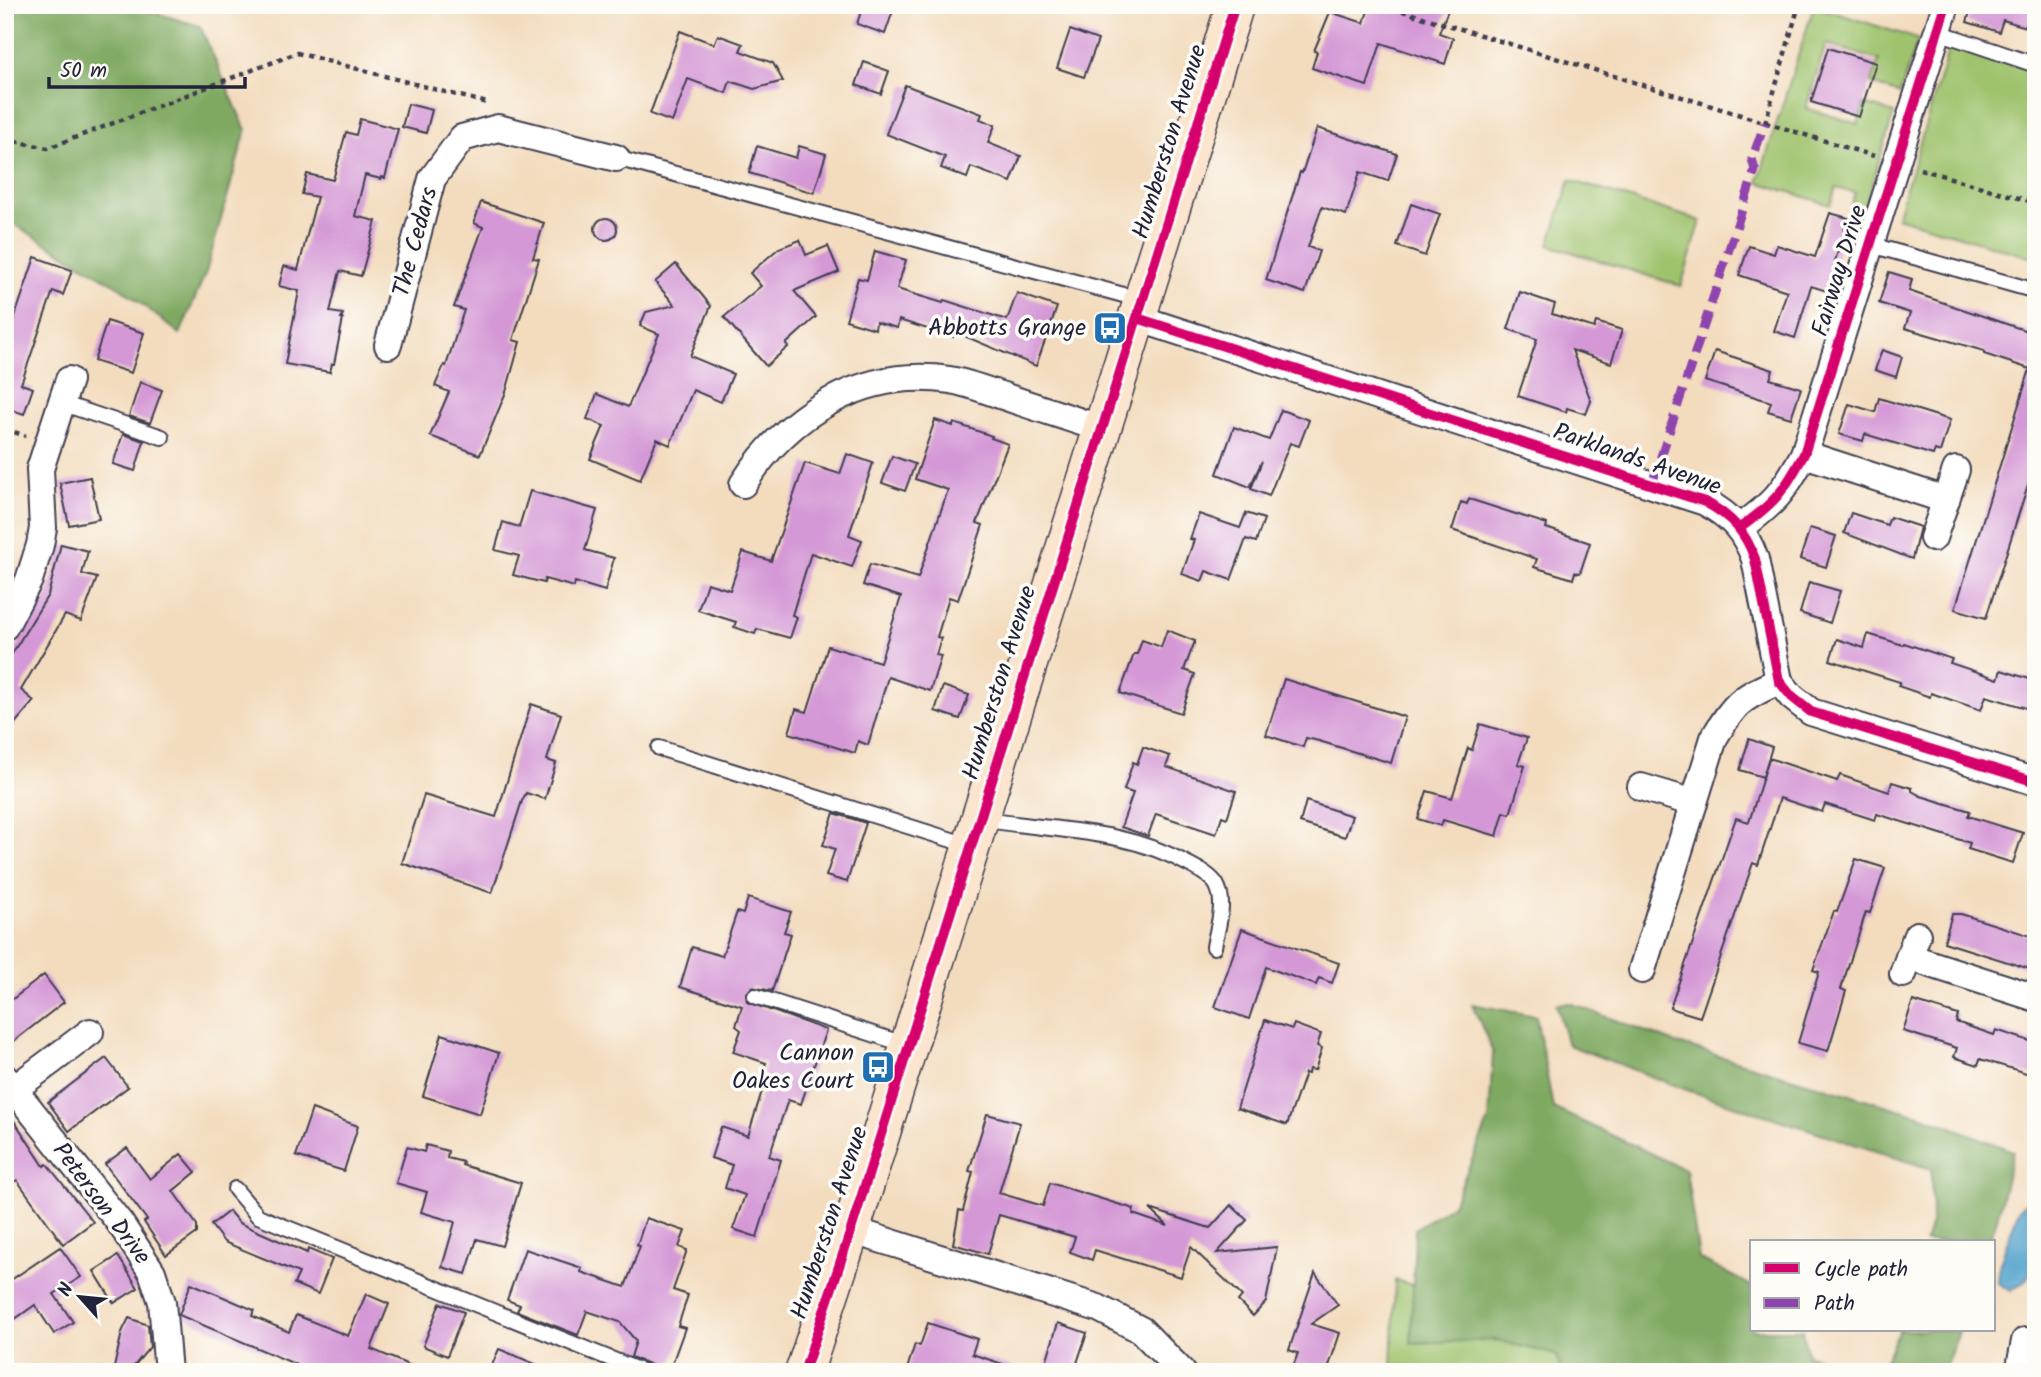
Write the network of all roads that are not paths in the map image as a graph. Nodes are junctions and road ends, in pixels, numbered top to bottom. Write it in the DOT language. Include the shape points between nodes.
graph roads {
  1 [pos="1235,5"];
  2 [pos="1946,5"];
  3 [pos="1937,32"];
  4 [pos="2036,65"];
  5 [pos="616,158"];
  6 [pos="1871,245"];
  7 [pos="2036,291"];
  8 [pos="1140,309"];
  9 [pos="388,345"];
  10 [pos="65,392"];
  11 [pos="1102,429"];
  12 [pos="162,438"];
  13 [pos="1804,454"];
  14 [pos="1956,470"];
  15 [pos="743,484"];
  16 [pos="1946,500"];
  17 [pos="1740,528"];
  18 [pos="1933,538"];
  19 [pos="5,626"];
  20 [pos="1779,681"];
  21 [pos="659,748"];
  22 [pos="2036,782"];
  23 [pos="1641,787"];
  24 [pos="1695,803"];
  25 [pos="975,832"];
  26 [pos="1214,947"];
  27 [pos="1910,955"];
  28 [pos="1642,970"];
  29 [pos="755,996"];
  30 [pos="2036,998"];
  31 [pos="90,1032"];
  32 [pos="908,1045"];
  33 [pos="10,1089"];
  34 [pos="235,1189"];
  35 [pos="851,1230"];
  36 [pos="2025,1341"];
  37 [pos="168,1372"];
  38 [pos="643,1372"];
  39 [pos="804,1372"];
  40 [pos="1182,1372"];
  41 [pos="2019,1372"];
  1 -- 8 [label="main road, Humberston Avenue"];
  2 -- 3 [label="street, Fairway Drive"];
  3 -- 4 [label="lane"];
  3 -- 6 [label="street, Fairway Drive"];
  5 -- 8 [label="lane"];
  5 -- 9 [label="street, The Cedars" via="498,128 462,138 432,179"];
  6 -- 7 [label="lane, Fairway Drive"];
  6 -- 13 [label="street, Fairway Drive"];
  8 -- 11 [label="main road, Humberston Avenue"];
  8 -- 17 [label="street, Parklands Avenue" via="1705,502"];
  10 -- 12 [label="lane"];
  10 -- 19 [label="street" via="40,469 40,545 29,580"];
  11 -- 15 [label="street" via="950,380 896,380 843,394 796,422 758,461"];
  11 -- 25 [label="main road, Humberston Avenue"];
  13 -- 16 [label="street"];
  13 -- 17 [label="street, Fairway Drive" via="1771,505"];
  14 -- 16 [label="street"];
  16 -- 18 [label="street"];
  17 -- 20 [label="street, Parklands Avenue" via="1755,559"];
  20 -- 22 [label="street" via="1811,712"];
  20 -- 24 [label="street" via="1746,695 1728,714 1714,738"];
  21 -- 25 [label="lane"];
  23 -- 24 [label="street"];
  24 -- 28 [label="street"];
  25 -- 26 [label="lane" via="1022,826 1111,835 1173,855 1216,884 1222,903"];
  25 -- 32 [label="main road, Humberston Avenue"];
  27 -- 30 [label="street"];
  29 -- 32 [label="lane"];
  31 -- 33 [label="street, Peterson Drive"];
  32 -- 35 [label="main road, Humberston Avenue"];
  33 -- 37 [label="street, Peterson Drive" via="120,1223 152,1272 162,1302"];
  34 -- 38 [label="lane" via="258,1216"];
  35 -- 39 [label="main road, Humberston Avenue"];
  35 -- 40 [label="street" via="1098,1308 1141,1330"];
  36 -- 41 [label="street"];
}
